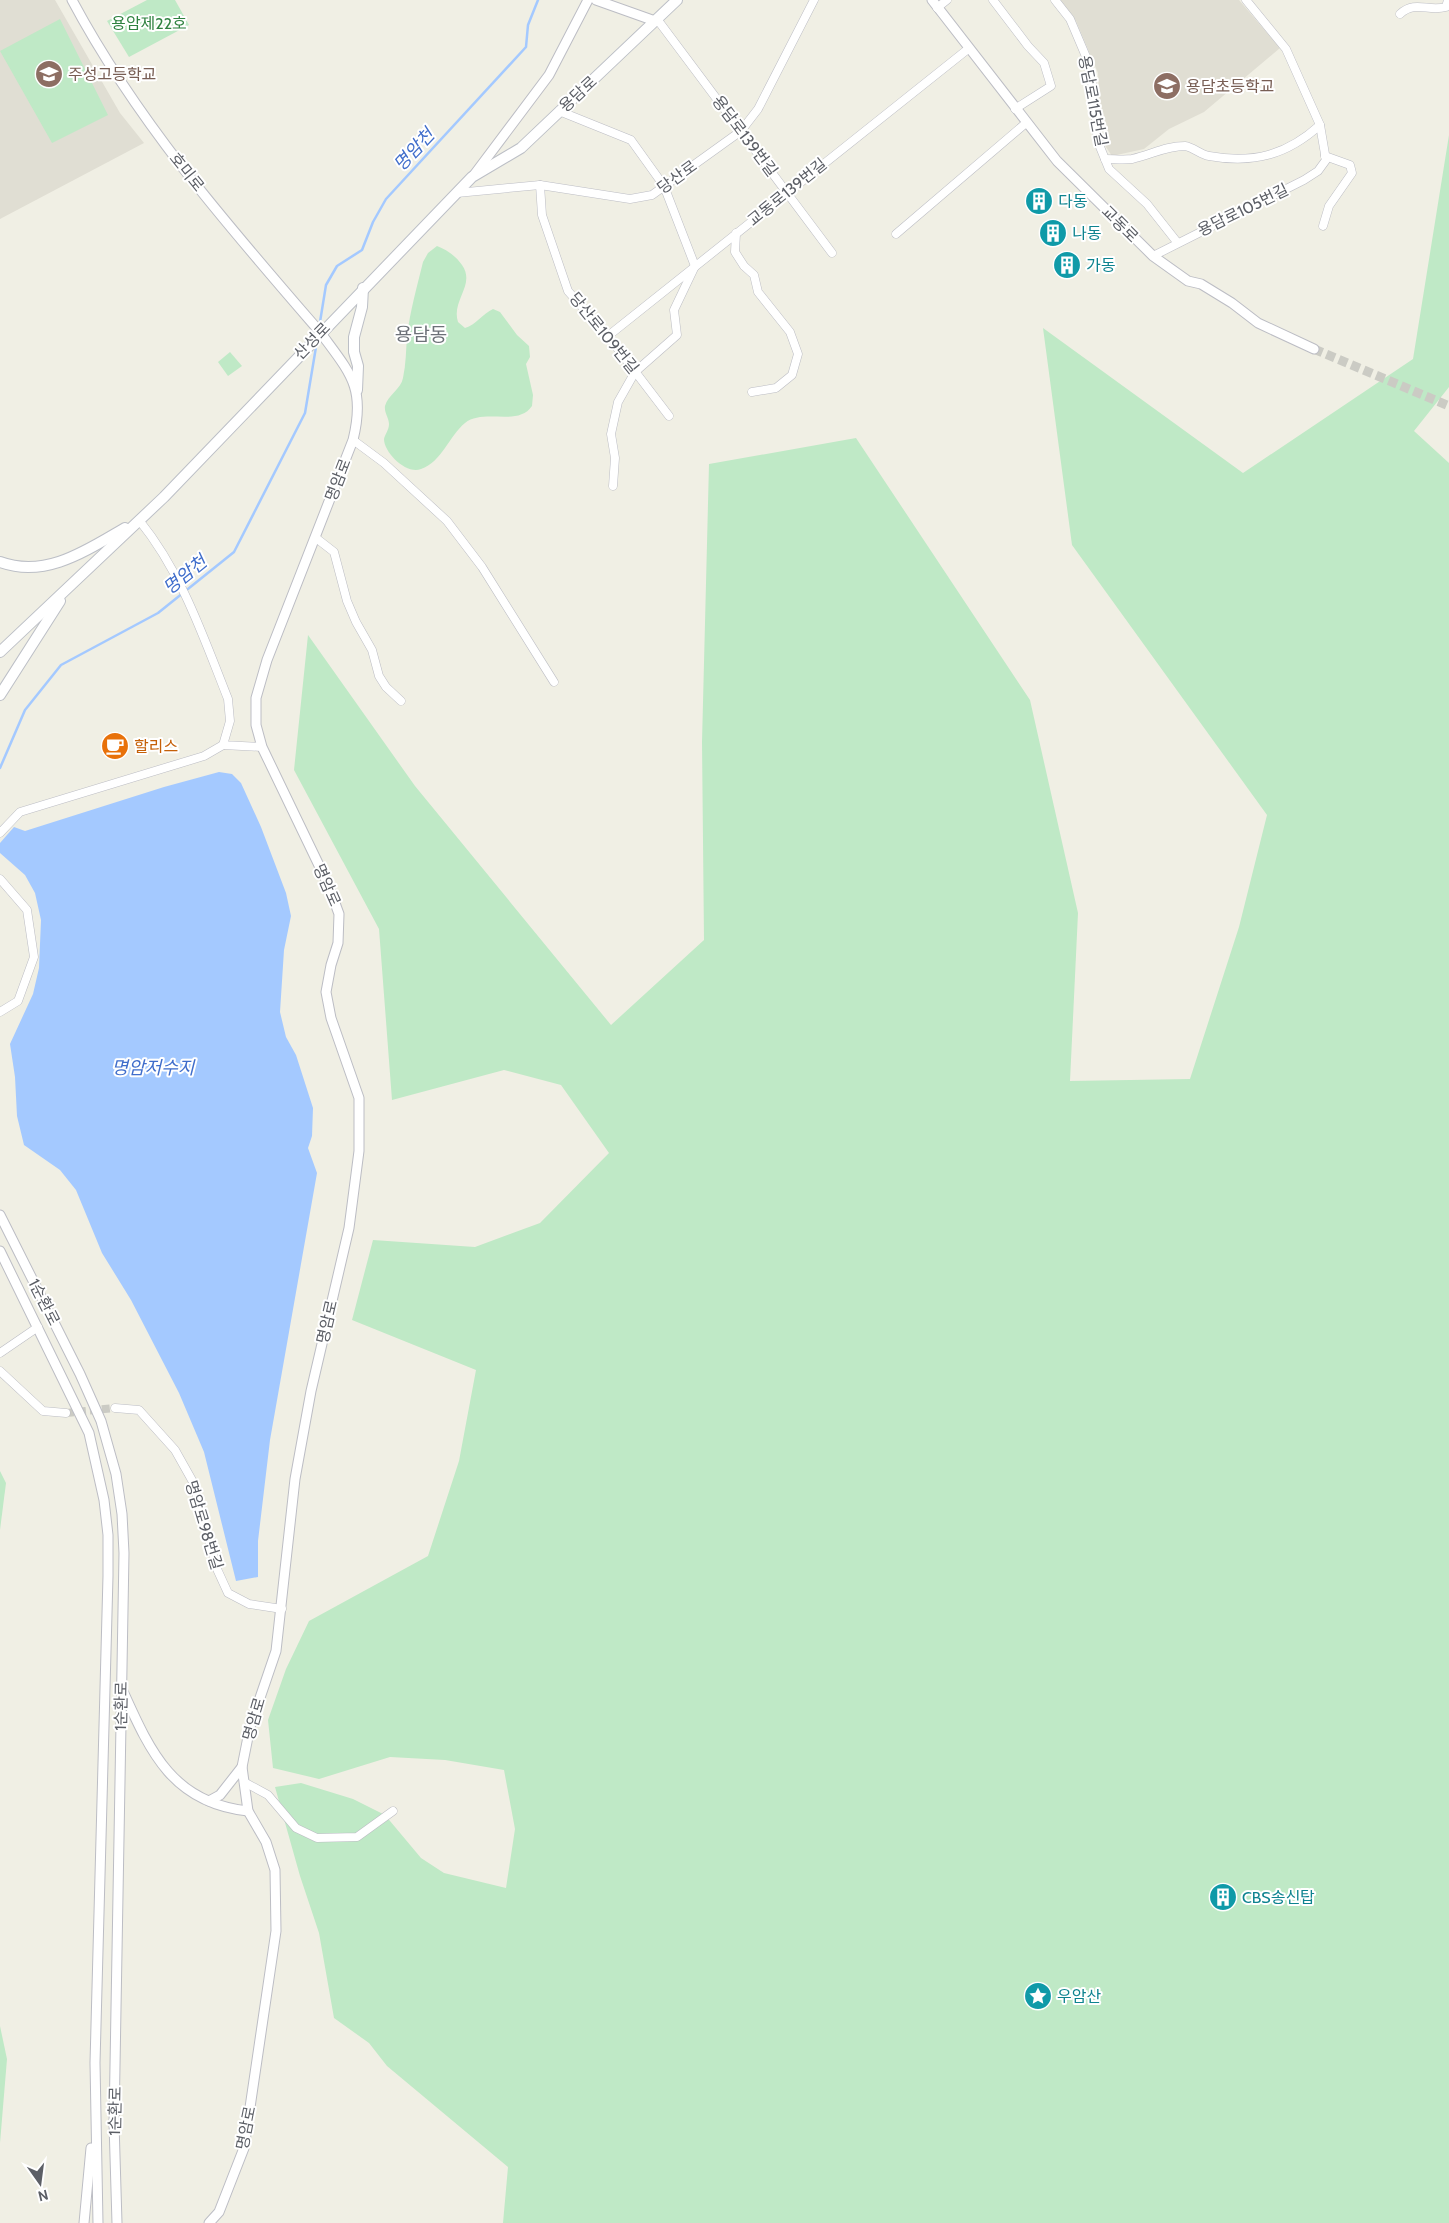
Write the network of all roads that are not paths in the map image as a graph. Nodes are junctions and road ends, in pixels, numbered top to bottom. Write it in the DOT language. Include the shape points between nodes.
graph roads {
  1 [pos="72,0"];
  2 [pos="588,0"];
  3 [pos="596,0"];
  4 [pos="677,0"];
  5 [pos="814,0"];
  6 [pos="946,0"];
  7 [pos="992,0"];
  8 [pos="1055,0"];
  9 [pos="1246,0"];
  10 [pos="1448,0"];
  11 [pos="934,4"];
  12 [pos="1400,14"];
  13 [pos="656,20"];
  14 [pos="968,49"];
  15 [pos="1015,110"];
  16 [pos="559,112"];
  17 [pos="1026,123"];
  18 [pos="1320,125"];
  19 [pos="740,130"];
  20 [pos="1325,156"];
  21 [pos="1105,159"];
  22 [pos="472,178"];
  23 [pos="540,185"];
  24 [pos="664,186"];
  25 [pos="786,192"];
  26 [pos="457,193"];
  27 [pos="1323,226"];
  28 [pos="736,233"];
  29 [pos="896,234"];
  30 [pos="1177,242"];
  31 [pos="832,253"];
  32 [pos="1153,256"];
  33 [pos="695,266"];
  34 [pos="364,288"];
  35 [pos="320,332"];
  36 [pos="608,336"];
  37 [pos="1314,349"];
  38 [pos="635,372"];
  39 [pos="356,390"];
  40 [pos="752,392"];
  41 [pos="669,416"];
  42 [pos="353,440"];
  43 [pos="613,486"];
  44 [pos="139,520"];
  45 [pos="316,538"];
  46 [pos="0,562"];
  47 [pos="70,586"];
  48 [pos="0,652"];
  49 [pos="554,682"];
  50 [pos="0,695"];
  51 [pos="402,701"];
  52 [pos="223,745"];
  53 [pos="262,747"];
  54 [pos="0,833"];
  55 [pos="0,879"];
  56 [pos="0,1012"];
  57 [pos="0,1215"];
  58 [pos="0,1251"];
  59 [pos="38,1327"];
  60 [pos="0,1353"];
  61 [pos="0,1371"];
  62 [pos="115,1408"];
  63 [pos="66,1413"];
  64 [pos="282,1609"];
  65 [pos="121,1686"];
  66 [pos="242,1767"];
  67 [pos="244,1782"];
  68 [pos="210,1801"];
  69 [pos="248,1810"];
  70 [pos="393,1811"];
  71 [pos="96,2108"];
  72 [pos="84,2223"];
  73 [pos="98,2223"];
  74 [pos="117,2223"];
  75 [pos="209,2223"];
  1 -- 35 [label="street, 호미로" via="85,25 166,146"];
  2 -- 22 [label="street, 산성로" via="549,75"];
  3 -- 13 [label="street"];
  4 -- 13 [label="main road, 용담로"];
  5 -- 19 [label="street, 당산로" via="758,110"];
  6 -- 11 [label="street"];
  7 -- 15 [label="street" via="1044,63 1051,86"];
  8 -- 21 [label="street, 용담로115번길" via="1070,18 1087,59 1098,142"];
  9 -- 18 [label="street" via="1286,49"];
  10 -- 12 [label="street" via="1446,7 1419,4"];
  11 -- 14 [label="street, 교동로"];
  13 -- 16 [label="main road, 용담로"];
  13 -- 19 [label="street, 용담로139번길"];
  14 -- 15 [label="street, 교동로"];
  14 -- 25 [label="street, 교동로139번길"];
  15 -- 17 [label="street, 교동로"];
  16 -- 22 [label="main road, 용담로" via="521,148"];
  16 -- 24 [label="street" via="631,140"];
  17 -- 29 [label="street"];
  17 -- 32 [label="street, 교동로" via="1057,161"];
  18 -- 20 [label="street"];
  18 -- 21 [label="street" via="1284,152 1254,158 1225,159 1205,155 1187,146 1161,148 1132,159"];
  19 -- 24 [label="street, 당산로"];
  19 -- 25 [label="street, 용담로139번길"];
  20 -- 27 [label="street" via="1350,165 1352,173 1329,206"];
  20 -- 30 [label="street, 용담로105번길" via="1326,160 1318,171 1304,180"];
  21 -- 30 [label="street, 용담로115번길" via="1109,169 1146,204"];
  22 -- 26 [label="main road, 산성로"];
  23 -- 24 [label="street, 당산로" via="630,199 652,195"];
  23 -- 26 [label="street, 당산로"];
  23 -- 36 [label="street, 당산로109번길" via="542,215 568,291"];
  24 -- 33 [label="street"];
  25 -- 28 [label="street, 교동로139번길"];
  25 -- 31 [label="street, 용담로139번길"];
  26 -- 34 [label="main road, 산성로"];
  28 -- 33 [label="street, 교동로139번길"];
  28 -- 40 [label="street" via="735,252 754,275 758,292 790,332 798,354 792,374 776,388"];
  30 -- 32 [label="street, 용담로105번길"];
  32 -- 37 [label="street, 교동로" via="1188,281 1201,284 1232,303 1258,324"];
  33 -- 36 [label="street, 교동로139번길"];
  33 -- 38 [label="street" via="674,310 676,335"];
  34 -- 35 [label="main road, 산성로"];
  34 -- 39 [label="main road" via="354,337 358,366"];
  35 -- 39 [label="street, 명암로" via="344,364"];
  35 -- 44 [label="main road, 산성로"];
  36 -- 38 [label="street, 당산로109번길"];
  38 -- 41 [label="street, 당산로109번길"];
  38 -- 43 [label="street" via="618,402 611,434 615,458"];
  39 -- 42 [label="street, 명암로" via="359,418"];
  42 -- 45 [label="street, 명암로"];
  42 -- 49 [label="street, 명암로" via="384,463 448,521 482,567"];
  44 -- 46 [label="main road" via="72,559 32,568"];
  44 -- 47 [label="main road, 산성로"];
  44 -- 52 [label="street" via="175,572 228,699 230,721"];
  45 -- 51 [label="street" via="334,552 347,601 372,650 379,676"];
  45 -- 53 [label="street, 명암로" via="256,698 256,724"];
  47 -- 48 [label="main road, 산성로"];
  47 -- 50 [label="main road"];
  52 -- 53 [label="street"];
  52 -- 54 [label="street" via="204,756 20,812"];
  53 -- 64 [label="street, 명암로" via="328,884 339,914 338,943 326,992 331,1018 359,1098 359,1151 349,1228 311,1391 295,1479"];
  55 -- 56 [label="street" via="27,910 34,957 18,1002"];
  57 -- 65 [label="street, 1순환로" via="80,1374 101,1421 111,1455 122,1514 124,1553"];
  58 -- 59 [label="street, 1순환로"];
  59 -- 60 [label="street"];
  59 -- 71 [label="street, 1순환로" via="89,1433 108,1535"];
  61 -- 63 [label="street" via="43,1411"];
  62 -- 64 [label="street, 명암로98번길" via="139,1410 175,1450 193,1482 216,1569 228,1593 249,1604"];
  64 -- 66 [label="street, 명암로" via="276,1651 250,1726"];
  65 -- 68 [label="street" via="147,1744 174,1780"];
  65 -- 74 [label="street, 1순환로" via="114,2123"];
  66 -- 67 [label="street, 명암로"];
  66 -- 68 [label="street" via="220,1795"];
  67 -- 69 [label="street, 명암로"];
  67 -- 70 [label="street" via="268,1795 296,1828 317,1838 357,1837"];
  68 -- 69 [label="street" via="229,1809"];
  69 -- 75 [label="street, 명암로" via="266,1842 275,1870 276,1931 244,2148 219,2212"];
  71 -- 72 [label="street"];
  71 -- 73 [label="street, 1순환로"];
}
